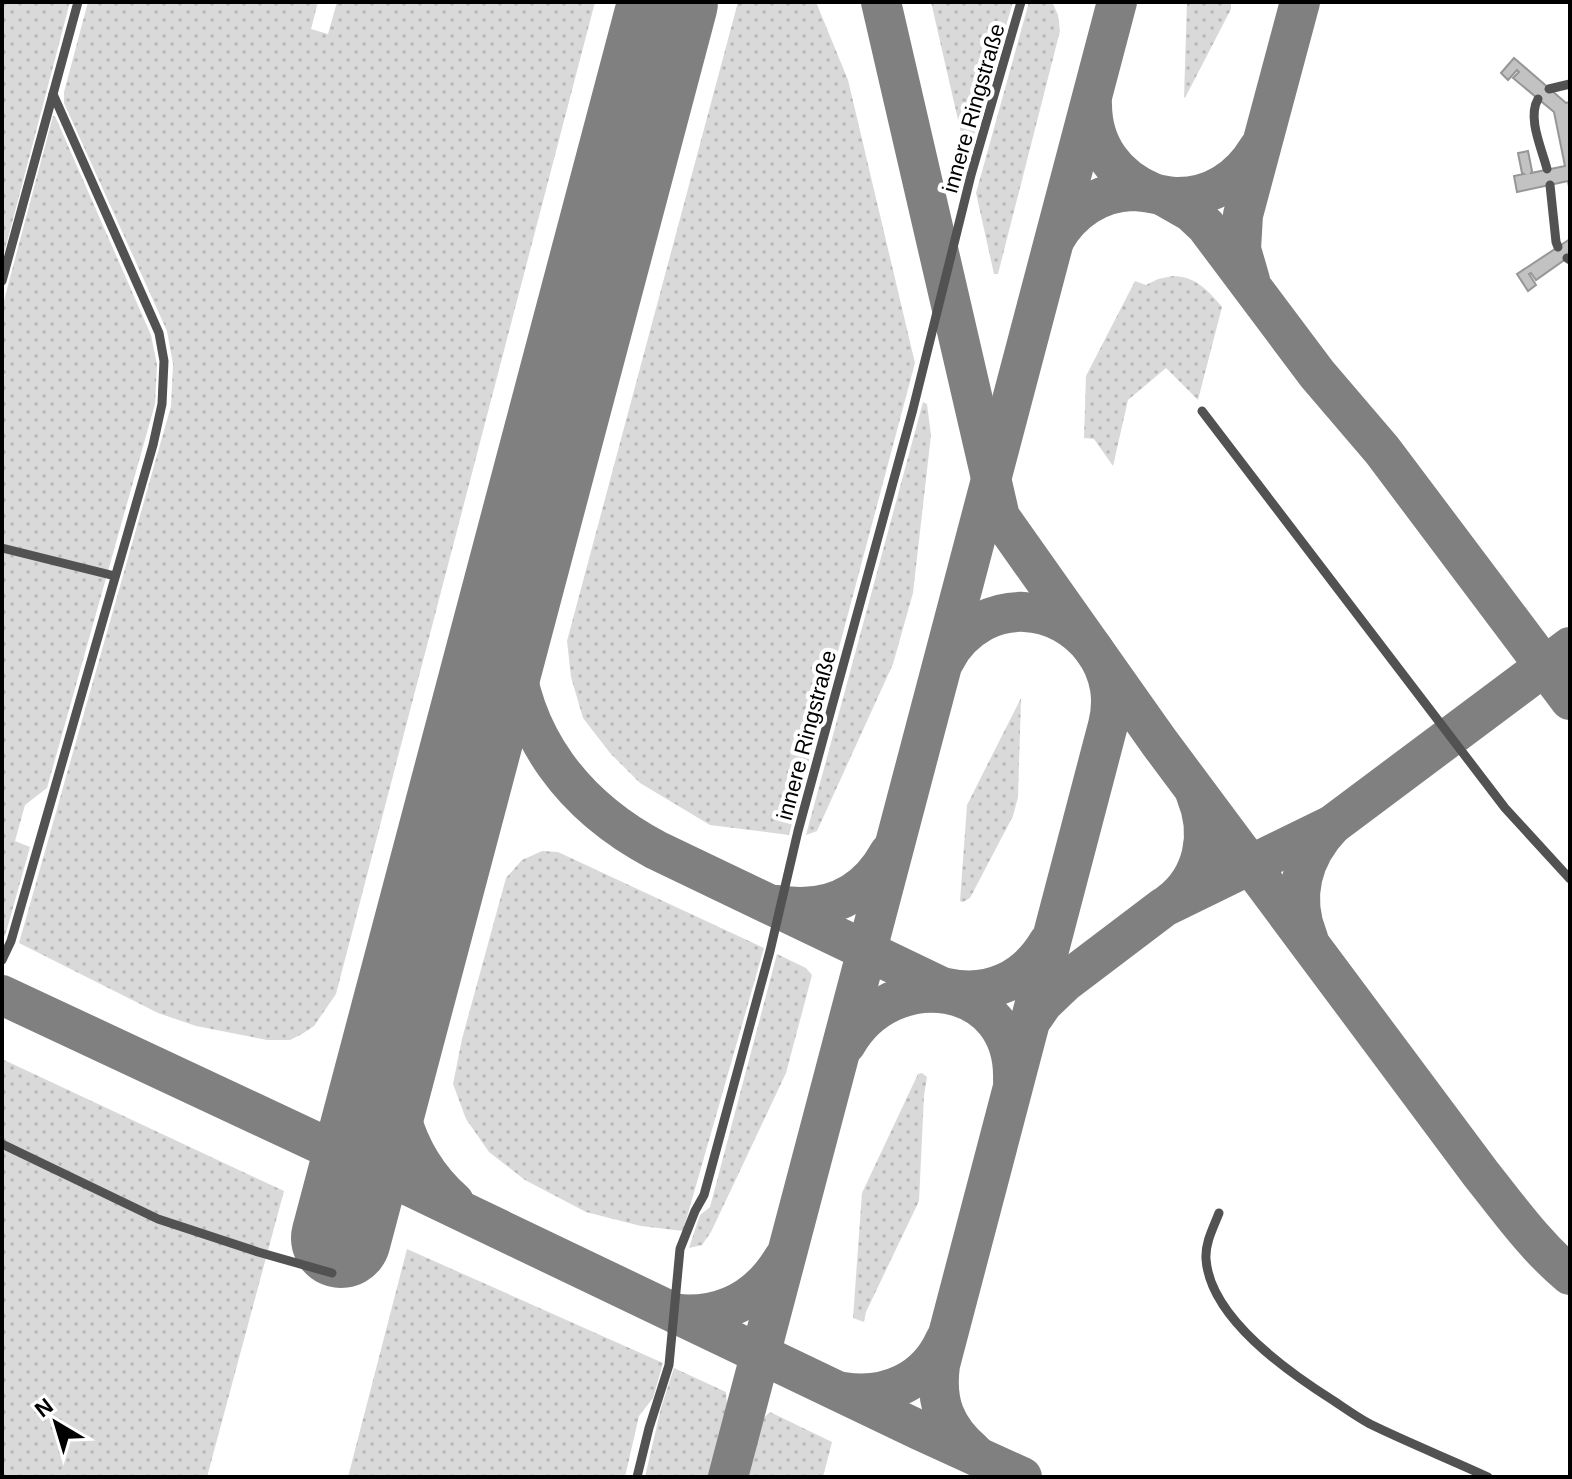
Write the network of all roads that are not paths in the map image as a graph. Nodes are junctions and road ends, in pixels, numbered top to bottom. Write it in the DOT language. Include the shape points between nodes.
graph roads {
  1 [pos="78,2"];
  2 [pos="1021,2"];
  3 [pos="1570,84"];
  4 [pos="1549,89"];
  5 [pos="53,94"];
  6 [pos="1538,99"];
  7 [pos="1547,169"];
  8 [pos="1550,185"];
  9 [pos="1558,247"];
  10 [pos="2,281"];
  11 [pos="1202,411"];
  12 [pos="2,548"];
  13 [pos="115,576"];
  14 [pos="1570,879"];
  15 [pos="2,960"];
  16 [pos="2,1144"];
  17 [pos="1219,1213"];
  18 [pos="332,1273"];
  19 [pos="637,1477"];
  20 [pos="1488,1477"];
  1 -- 5 [label="lane"];
  2 -- 19 [label="lane, innere Ringstraße" via="704,1195 680,1249 669,1365"];
  3 -- 4 [label="lane"];
  5 -- 10 [label="lane"];
  5 -- 13 [label="lane" via="148,306 164,361 153,445"];
  6 -- 7 [label="lane" via="1534,114"];
  8 -- 9 [label="lane"];
  11 -- 14 [label="lane" via="1496,797"];
  12 -- 13 [label="lane"];
  13 -- 15 [label="lane"];
  16 -- 18 [label="lane" via="158,1219"];
  17 -- 20 [label="lane" via="1207,1242 1208,1273 1222,1305 1246,1332 1297,1378 1367,1422"];
}
